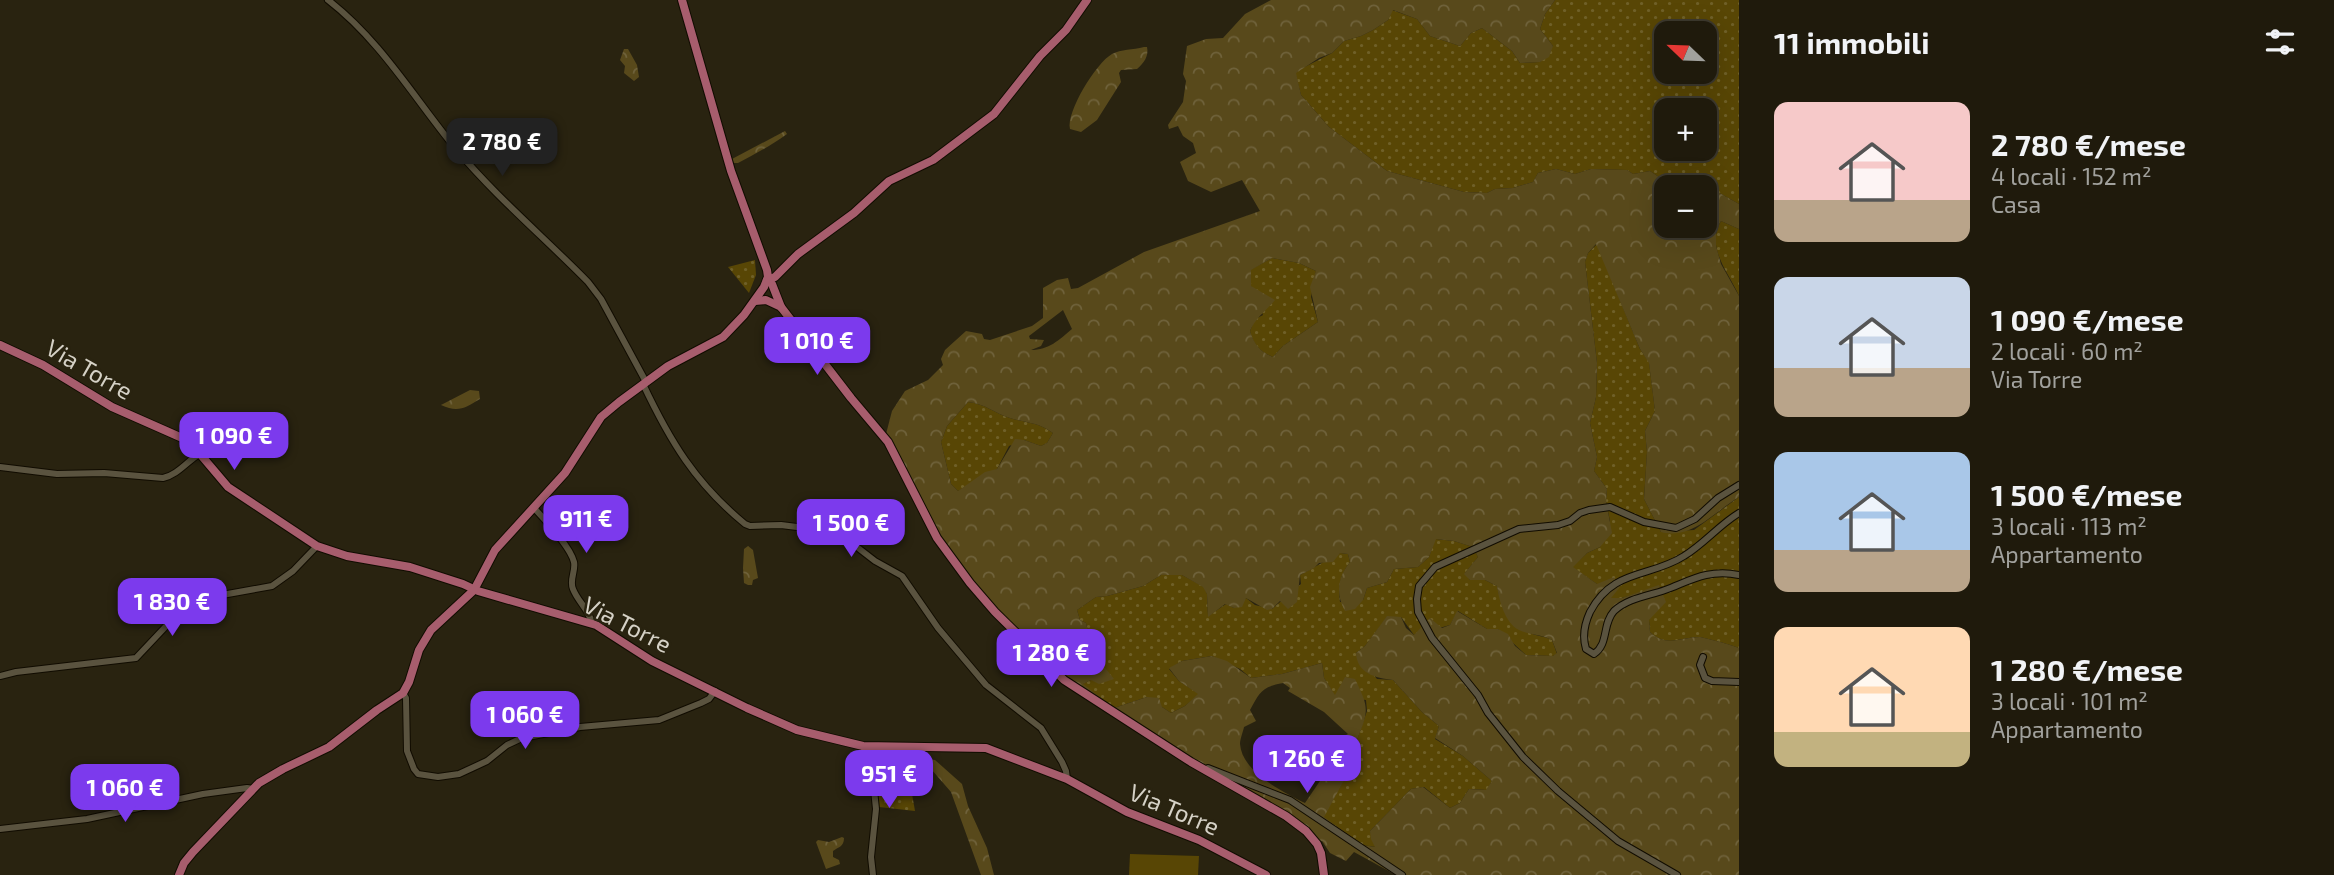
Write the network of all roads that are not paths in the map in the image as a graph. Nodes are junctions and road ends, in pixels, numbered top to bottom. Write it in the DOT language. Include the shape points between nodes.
graph roads {
  1 [pos="328,0"];
  2 [pos="682,0"];
  3 [pos="1087,0"];
  4 [pos="767,280"];
  5 [pos="755,301"];
  6 [pos="781,307"];
  7 [pos="0,345"];
  8 [pos="645,383"];
  9 [pos="201,453"];
  10 [pos="0,467"];
  11 [pos="1739,485"];
  12 [pos="534,508"];
  13 [pos="1739,513"];
  14 [pos="317,546"];
  15 [pos="1739,575"];
  16 [pos="474,590"];
  17 [pos="592,623"];
  18 [pos="1703,657"];
  19 [pos="0,676"];
  20 [pos="1739,682"];
  21 [pos="715,691"];
  22 [pos="403,693"];
  23 [pos="863,746"];
  24 [pos="1206,770"];
  25 [pos="1067,779"];
  26 [pos="253,789"];
  27 [pos="0,829"];
  28 [pos="179,875"];
  29 [pos="873,875"];
  30 [pos="1266,875"];
  31 [pos="1324,875"];
  32 [pos="1402,875"];
  33 [pos="1676,875"];
  1 -- 8 [label="street" via="385,54 480,177 588,282"];
  2 -- 4 [label="main road"];
  3 -- 4 [label="main road" via="994,114 933,160 889,181 854,214"];
  4 -- 5 [label="main road"];
  4 -- 6 [label="main road"];
  5 -- 6 [label="main road"];
  5 -- 8 [label="main road" via="723,337"];
  6 -- 24 [label="main road" via="888,442 937,538 995,612 1064,680"];
  7 -- 9 [label="main road, Via Torre" via="112,407 189,441"];
  8 -- 12 [label="main road" via="601,418 565,473"];
  8 -- 25 [label="street" via="674,444 705,488 745,524 821,530 853,544 902,576 986,685 1041,728"];
  9 -- 10 [label="street" via="163,478"];
  9 -- 14 [label="main road, Via Torre" via="228,486"];
  11 -- 33 [label="street" via="1676,528 1644,523 1610,506 1580,513 1558,525 1519,529 1435,567 1419,586 1418,612 1432,638 1523,757 1618,841"];
  12 -- 16 [label="main road" via="495,550"];
  12 -- 17 [label="street" via="572,558 573,590"];
  13 -- 15 [label="street" via="1681,559 1612,586 1588,616 1586,649 1594,654 1599,651 1609,620 1626,603 1708,574"];
  14 -- 16 [label="main road, Via Torre" via="410,566"];
  14 -- 19 [label="street" via="272,586 190,603 136,658"];
  16 -- 17 [label="main road, Via Torre"];
  16 -- 22 [label="main road" via="427,636"];
  17 -- 21 [label="main road, Via Torre" via="652,661"];
  18 -- 20 [label="street" via="1700,665 1705,678"];
  21 -- 22 [label="street" via="709,699 659,720 522,738 487,761 438,777 414,769 407,751"];
  21 -- 23 [label="main road, Via Torre" via="789,727"];
  22 -- 26 [label="main road" via="329,747"];
  23 -- 25 [label="main road, Via Torre" via="986,748"];
  23 -- 29 [label="street" via="876,809"];
  24 -- 31 [label="main road" via="1306,831 1321,853"];
  24 -- 32 [label="street" via="1290,800"];
  25 -- 30 [label="main road, Via Torre" via="1127,812 1199,840"];
  26 -- 27 [label="street" via="203,794 87,819"];
  26 -- 28 [label="main road" via="188,857"];
}
